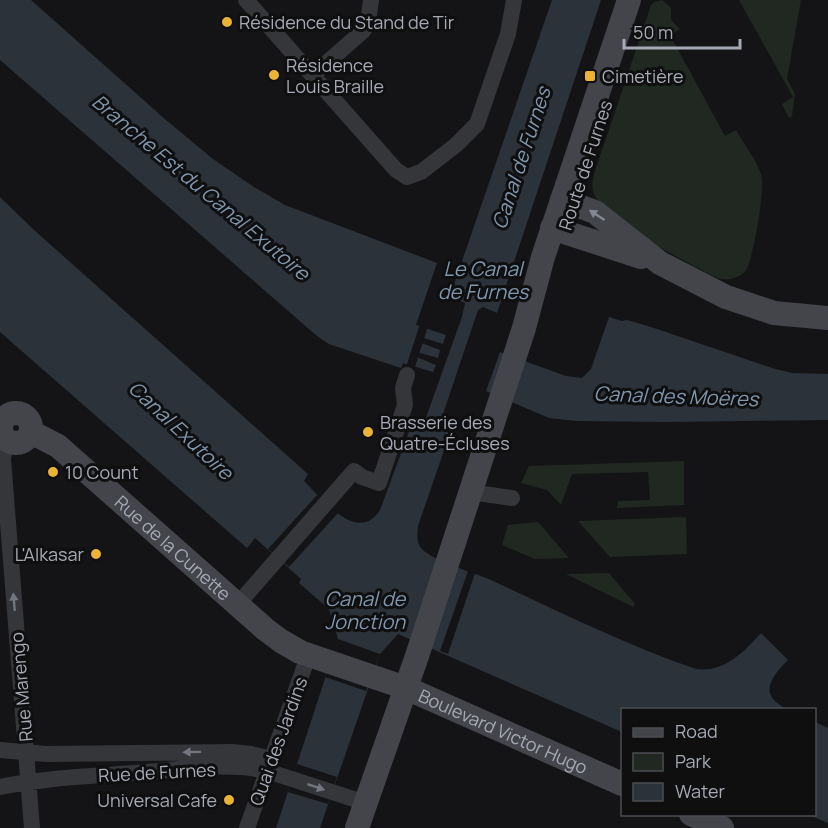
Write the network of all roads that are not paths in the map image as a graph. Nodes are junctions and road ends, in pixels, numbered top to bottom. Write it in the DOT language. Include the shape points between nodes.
graph roads {
  1 [pos="246,0"];
  2 [pos="371,0"];
  3 [pos="514,0"];
  4 [pos="629,0"];
  5 [pos="639,0"];
  6 [pos="313,75"];
  7 [pos="567,201"];
  8 [pos="558,230"];
  9 [pos="660,263"];
  10 [pos="828,318"];
  11 [pos="407,375"];
  12 [pos="3,424"];
  13 [pos="470,492"];
  14 [pos="512,498"];
  15 [pos="238,604"];
  16 [pos="314,656"];
  17 [pos="395,683"];
  18 [pos="0,750"];
  19 [pos="26,752"];
  20 [pos="269,765"];
  21 [pos="28,781"];
  22 [pos="621,784"];
  23 [pos="0,787"];
  24 [pos="356,800"];
  25 [pos="695,816"];
  26 [pos="32,828"];
  27 [pos="247,828"];
  28 [pos="357,828"];
  29 [pos="722,828"];
  1 -- 6 [label="street"];
  2 -- 6 [label="street" via="366,27"];
  3 -- 6 [label="street" via="508,34 477,124 422,172 407,177 396,170"];
  4 -- 7 [label="main road, Route de Furnes"];
  5 -- 7 [label="main road, Route de Furnes"];
  7 -- 8 [label="main road, Route de Furnes"];
  9 -- 7 [label="main road, one-way" via="601,216"];
  8 -- 9 [label="main road"];
  8 -- 13 [label="main road, Route de Furnes" via="549,274 524,328"];
  9 -- 10 [label="main road" via="746,305 787,315"];
  11 -- 15 [label="street" via="403,388 405,405 379,483 354,471"];
  12 -- 15 [label="main road, Rue de la Cunette" via="17,412 25,415 31,432 58,446"];
  19 -- 12 [label="street, Rue Marengo, one-way"];
  13 -- 14 [label="street"];
  13 -- 17 [label="main road, Route de Furnes" via="417,656"];
  15 -- 16 [label="main road, Rue de la Cunette" via="281,641"];
  16 -- 17 [label="main road, Rue de la Cunette"];
  16 -- 20 [label="street, Quai des Jardins"];
  17 -- 22 [label="main road, Boulevard Victor Hugo"];
  17 -- 24 [label="main road, Route de Furnes"];
  18 -- 19 [label="street, Rue de Furnes"];
  20 -- 19 [label="street, Rue de Furnes, one-way" via="251,754 232,752"];
  19 -- 21 [label="street, Rue Marengo"];
  20 -- 21 [label="street, Rue de Furnes"];
  20 -- 24 [label="street, Rue de Furnes, one-way" via="284,776"];
  20 -- 27 [label="street, Quai des Jardins"];
  21 -- 23 [label="street, Rue de Furnes"];
  21 -- 26 [label="street, Rue Marengo"];
  24 -- 28 [label="main road, Route de Furnes"];
  25 -- 29 [label="main road"];
}
